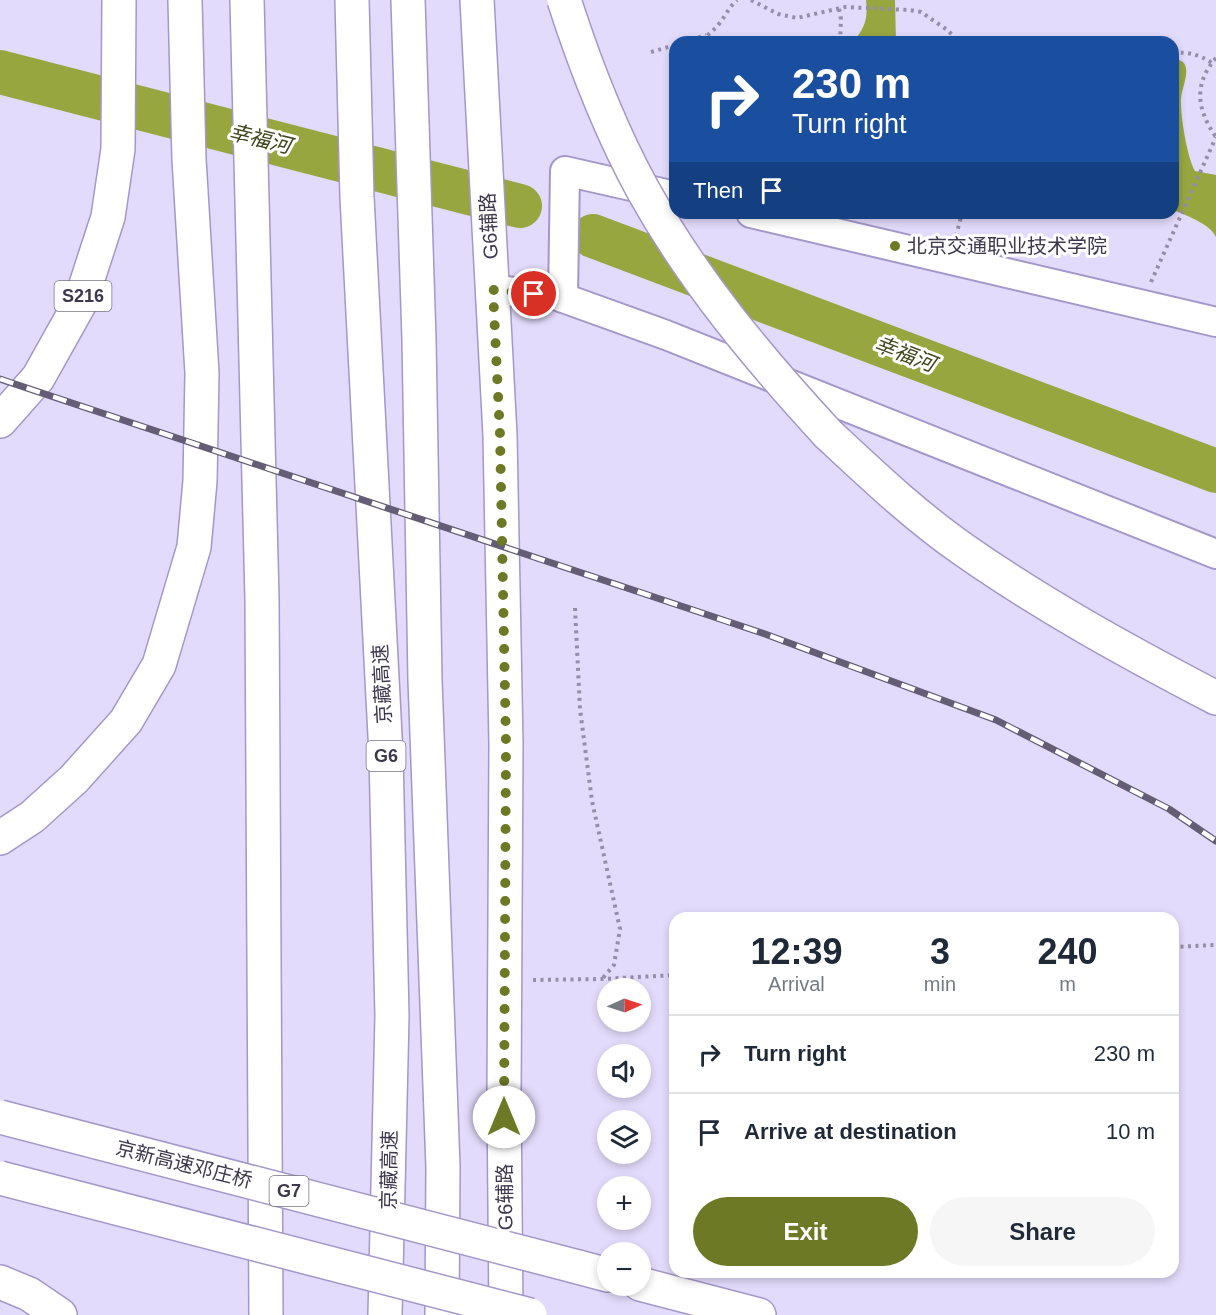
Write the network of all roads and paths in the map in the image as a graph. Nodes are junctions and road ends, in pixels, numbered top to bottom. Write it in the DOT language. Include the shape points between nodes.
graph roads {
  1 [pos="352,0"];
  2 [pos="408,0"];
  3 [pos="477,0"];
  4 [pos="564,0"];
  5 [pos="737,0"];
  6 [pos="751,0"];
  7 [pos="118,3"];
  8 [pos="184,8"];
  9 [pos="839,9"];
  10 [pos="248,13"];
  11 [pos="706,35"];
  12 [pos="703,36"];
  13 [pos="840,36"];
  14 [pos="954,36"];
  15 [pos="669,47"];
  16 [pos="651,52"];
  17 [pos="1179,53"];
  18 [pos="1216,58"];
  19 [pos="1212,63"];
  20 [pos="1216,137"];
  21 [pos="669,195"];
  22 [pos="777,219"];
  23 [pos="493,290"];
  24 [pos="563,298"];
  25 [pos="1141,304"];
  26 [pos="1216,322"];
  27 [pos="0,421"];
  28 [pos="1216,554"];
  29 [pos="575,608"];
  30 [pos="1216,699"];
  31 [pos="0,838"];
  32 [pos="1216,945"];
  33 [pos="1179,947"];
  34 [pos="669,975"];
  35 [pos="603,978"];
  36 [pos="620,978"];
  37 [pos="597,979"];
  38 [pos="505,980"];
  39 [pos="0,1117"];
  40 [pos="0,1178"];
  41 [pos="592,1271"];
  42 [pos="0,1282"];
  43 [pos="651,1287"];
  44 [pos="60,1315"];
  45 [pos="266,1315"];
  46 [pos="385,1315"];
  47 [pos="441,1315"];
  48 [pos="506,1315"];
  49 [pos="530,1315"];
  50 [pos="759,1315"];
  1 -- 46 [label="main road, 京藏高速 / G6" via="357,197 386,754 392,1016"];
  2 -- 47 [label="main road" via="443,1167"];
  3 -- 23 [label="main road, G6辅路"];
  4 -- 30 [label="main road, bridge" via="612,128 676,244 727,317 828,434 893,494 963,549 1110,642"];
  5 -- 11 [label="path"];
  6 -- 9 [label="path" via="796,18"];
  7 -- 27 [label="main road, S216" via="118,149 108,217 80,303 38,378"];
  8 -- 31 [label="main road" via="202,373 194,547 159,665 126,722 33,817"];
  9 -- 13 [label="path"];
  9 -- 14 [label="path" via="921,12"];
  10 -- 45 [label="main road" via="262,599"];
  11 -- 12 [label="path"];
  15 -- 16 [label="path"];
  17 -- 19 [label="path" via="1200,55"];
  18 -- 19 [label="path"];
  19 -- 20 [label="path" via="1201,86 1200,104"];
  20 -- 25 [label="path"];
  21 -- 24 [label="street" via="565,171"];
  22 -- 25 [label="street"];
  23 -- 24 [label="street"];
  23 -- 38 [label="main road, G6辅路" via="506,744"];
  24 -- 28 [label="street" via="666,334"];
  25 -- 26 [label="street"];
  29 -- 35 [label="path" via="580,709 590,782 620,928 615,965"];
  32 -- 33 [label="path"];
  34 -- 36 [label="path"];
  37 -- 38 [label="path"];
  38 -- 48 [label="main road, G6辅路"];
  39 -- 41 [label="main road, 京新高速邓庄桥 / G7, bridge"];
  40 -- 49 [label="main road, bridge"];
  42 -- 44 [label="main road" via="29,1294"];
  43 -- 50 [label="main road"];
}
